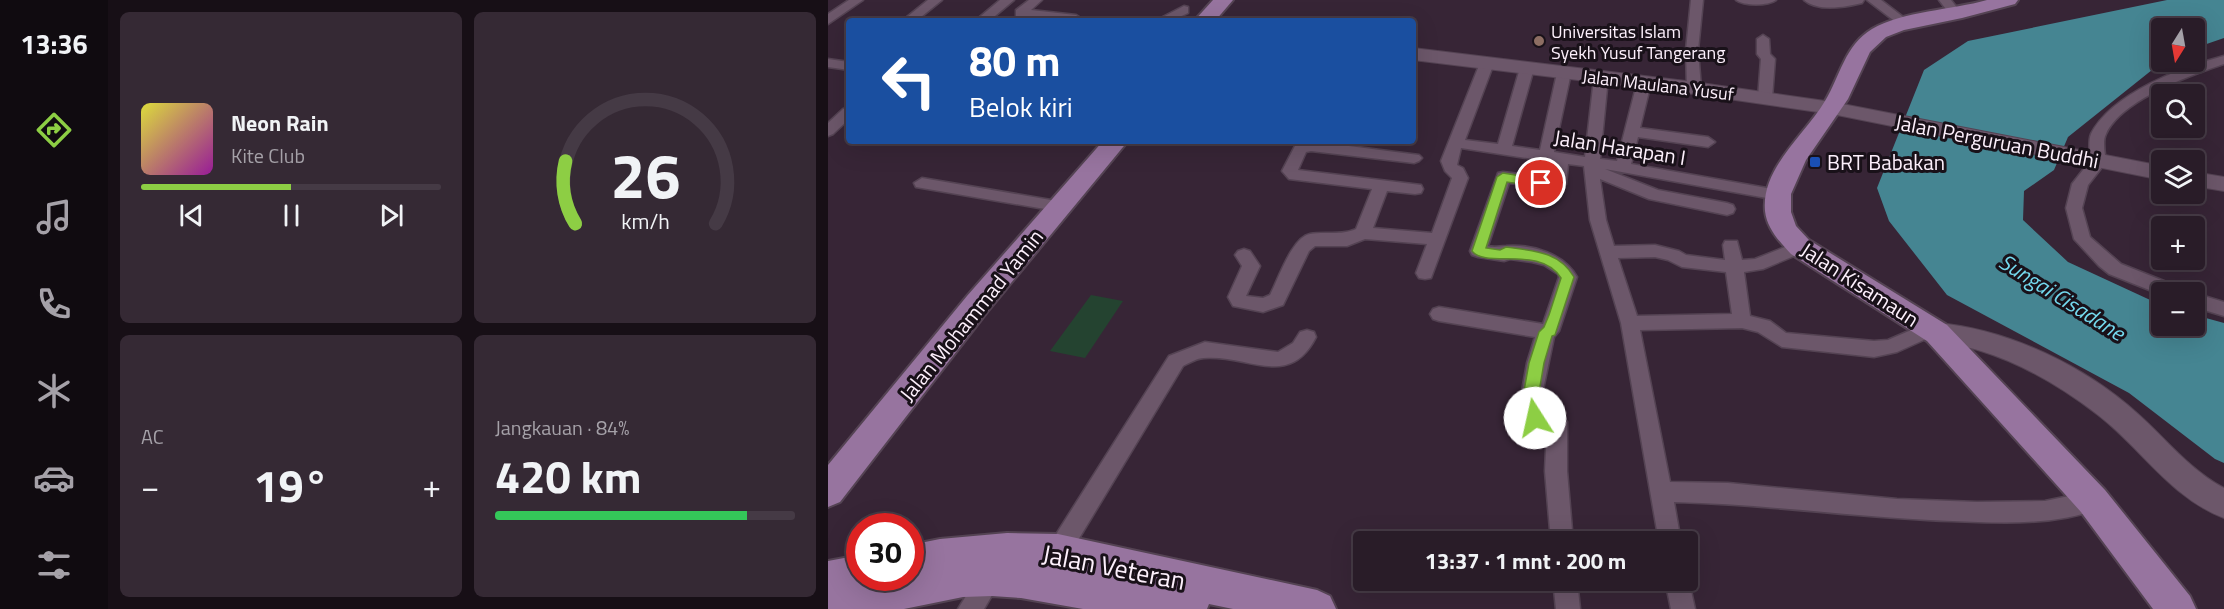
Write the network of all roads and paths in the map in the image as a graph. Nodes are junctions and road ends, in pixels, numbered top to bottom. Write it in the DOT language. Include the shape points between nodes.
graph roads {
  1 [pos="857,0"];
  2 [pos="936,0"];
  3 [pos="1008,0"];
  4 [pos="1036,0"];
  5 [pos="1223,0"];
  6 [pos="1239,0"];
  7 [pos="1697,0"];
  8 [pos="1742,0"];
  9 [pos="1770,0"];
  10 [pos="1810,0"];
  11 [pos="1858,0"];
  12 [pos="1872,0"];
  13 [pos="2008,0"];
  14 [pos="1950,7"];
  15 [pos="1184,10"];
  16 [pos="912,18"];
  17 [pos="985,18"];
  18 [pos="1067,18"];
  19 [pos="1167,18"];
  20 [pos="1207,18"];
  21 [pos="1223,18"];
  22 [pos="828,20"];
  23 [pos="1905,23"];
  24 [pos="1763,39"];
  25 [pos="1416,54"];
  26 [pos="2224,60"];
  27 [pos="828,63"];
  28 [pos="1487,63"];
  29 [pos="846,65"];
  30 [pos="1527,68"];
  31 [pos="1564,73"];
  32 [pos="1601,78"];
  33 [pos="1644,83"];
  34 [pos="1694,88"];
  35 [pos="1765,98"];
  36 [pos="1832,108"];
  37 [pos="828,112"];
  38 [pos="846,112"];
  39 [pos="846,114"];
  40 [pos="828,130"];
  41 [pos="1632,132"];
  42 [pos="1708,142"];
  43 [pos="1456,143"];
  44 [pos="1098,144"];
  45 [pos="1113,144"];
  46 [pos="1504,150"];
  47 [pos="1553,157"];
  48 [pos="1414,158"];
  49 [pos="2098,162"];
  50 [pos="1591,165"];
  51 [pos="1623,167"];
  52 [pos="2151,171"];
  53 [pos="2205,181"];
  54 [pos="922,183"];
  55 [pos="2224,184"];
  56 [pos="1381,185"];
  57 [pos="1415,189"];
  58 [pos="1778,195"];
  59 [pos="1045,204"];
  60 [pos="1727,209"];
  61 [pos="1363,233"];
  62 [pos="1437,239"];
  63 [pos="1731,245"];
  64 [pos="1800,247"];
  65 [pos="1607,252"];
  66 [pos="1244,255"];
  67 [pos="1734,267"];
  68 [pos="1425,273"];
  69 [pos="2151,283"];
  70 [pos="2205,303"];
  71 [pos="2224,309"];
  72 [pos="1438,314"];
  73 [pos="1742,321"];
  74 [pos="1630,323"];
  75 [pos="1933,331"];
  76 [pos="1546,332"];
  77 [pos="1307,337"];
  78 [pos="828,462"];
  79 [pos="828,491"];
  80 [pos="1661,492"];
  81 [pos="2093,501"];
  82 [pos="2224,504"];
  83 [pos="1561,531"];
  84 [pos="1668,531"];
  85 [pos="1058,552"];
  86 [pos="924,559"];
  87 [pos="846,576"];
  88 [pos="990,578"];
  89 [pos="828,579"];
  90 [pos="1566,591"];
  91 [pos="1679,591"];
  92 [pos="1193,596"];
  93 [pos="842,609"];
  94 [pos="970,609"];
  95 [pos="1165,609"];
  96 [pos="1317,609"];
  97 [pos="1568,609"];
  98 [pos="1683,609"];
  99 [pos="2177,609"];
  1 -- 22 [label="street"];
  2 -- 16 [label="street"];
  3 -- 17 [label="street"];
  4 -- 18 [label="street" via="1020,13"];
  5 -- 20 [label="main road"];
  6 -- 21 [label="main road"];
  7 -- 34 [label="street" via="1692,50"];
  8 -- 9 [label="street"];
  10 -- 11 [label="street"];
  12 -- 23 [label="street"];
  13 -- 14 [label="main road, Jalan Kisamaun"];
  14 -- 23 [label="main road, Jalan Kisamaun"];
  15 -- 19 [label="street"];
  23 -- 36 [label="main road, Jalan Kisamaun" via="1878,33 1859,49"];
  24 -- 35 [label="street" via="1768,59"];
  25 -- 28 [label="street, Jalan Maulana Yusuf"];
  26 -- 49 [label="street" via="2175,76 2122,109 2100,130"];
  27 -- 29 [label="street"];
  28 -- 30 [label="street, Jalan Maulana Yusuf"];
  28 -- 43 [label="street"];
  30 -- 31 [label="street, Jalan Maulana Yusuf"];
  30 -- 46 [label="street"];
  31 -- 32 [label="street, Jalan Maulana Yusuf"];
  31 -- 47 [label="street"];
  32 -- 33 [label="street, Jalan Maulana Yusuf"];
  32 -- 50 [label="street"];
  33 -- 34 [label="street, Jalan Maulana Yusuf"];
  33 -- 41 [label="street"];
  34 -- 35 [label="street, Jalan Maulana Yusuf"];
  35 -- 36 [label="street, Jalan Maulana Yusuf"];
  36 -- 49 [label="street, Jalan Perguruan Buddhi"];
  36 -- 58 [label="main road, Jalan Kisamaun" via="1792,161"];
  37 -- 38 [label="street"];
  39 -- 40 [label="street"];
  41 -- 42 [label="street"];
  41 -- 51 [label="street"];
  43 -- 46 [label="street, Jalan Harapan I"];
  43 -- 62 [label="street" via="1449,165 1460,178"];
  44 -- 59 [label="main road, Jalan Mohammad Yamin"];
  45 -- 79 [label="main road, Jalan Mohammad Yamin" via="977,304"];
  46 -- 47 [label="street, Jalan Harapan I"];
  47 -- 50 [label="street, Jalan Harapan I"];
  47 -- 76 [label="street" via="1558,184 1503,177 1478,251 1542,258 1563,269 1568,277 1550,331"];
  48 -- 56 [label="street" via="1305,146 1290,171 1294,175"];
  49 -- 52 [label="street, Jalan Perguruan Buddhi"];
  49 -- 69 [label="street" via="2080,184 2074,208 2082,239 2115,269"];
  50 -- 51 [label="street, Jalan Harapan I"];
  50 -- 60 [label="street" via="1655,195"];
  50 -- 65 [label="street" via="1598,220"];
  51 -- 58 [label="street, Jalan Harapan I"];
  53 -- 55 [label="street"];
  54 -- 59 [label="street"];
  56 -- 57 [label="street"];
  56 -- 61 [label="street"];
  58 -- 64 [label="main road, Jalan Kisamaun" via="1782,228"];
  59 -- 78 [label="main road, Jalan Mohammad Yamin"];
  61 -- 62 [label="street"];
  61 -- 66 [label="street" via="1347,240 1305,243 1277,300 1271,304 1239,301 1237,297 1251,266"];
  62 -- 68 [label="street"];
  63 -- 67 [label="street"];
  64 -- 67 [label="street" via="1760,264"];
  64 -- 75 [label="main road, Jalan Kisamaun"];
  65 -- 67 [label="street" via="1655,251 1682,261"];
  65 -- 74 [label="street"];
  67 -- 73 [label="street"];
  70 -- 71 [label="street"];
  72 -- 76 [label="street" via="1509,319"];
  73 -- 74 [label="street"];
  73 -- 75 [label="street" via="1763,326 1782,340 1874,349"];
  74 -- 80 [label="street"];
  75 -- 81 [label="main road, Jalan Kisamaun"];
  75 -- 82 [label="street" via="1988,342 2076,385 2124,420 2192,486"];
  76 -- 83 [label="street" via="1528,413 1530,417 1557,422"];
  77 -- 85 [label="street" via="1300,348 1280,360 1205,350 1176,361"];
  80 -- 81 [label="street" via="1728,493 1898,509 1977,512 2045,511"];
  80 -- 84 [label="street"];
  81 -- 99 [label="main road, Jalan Kisamaun"];
  85 -- 86 [label="main road, Jalan Veteran" via="1006,550"];
  85 -- 92 [label="main road, Jalan Veteran"];
  87 -- 89 [label="main road"];
  88 -- 93 [label="main road, Jalan Veteran" via="935,582"];
  88 -- 94 [label="street"];
  88 -- 95 [label="main road, Jalan Veteran" via="1041,582"];
  90 -- 97 [label="street"];
  91 -- 98 [label="street"];
  92 -- 96 [label="main road, Jalan Veteran"];
}
